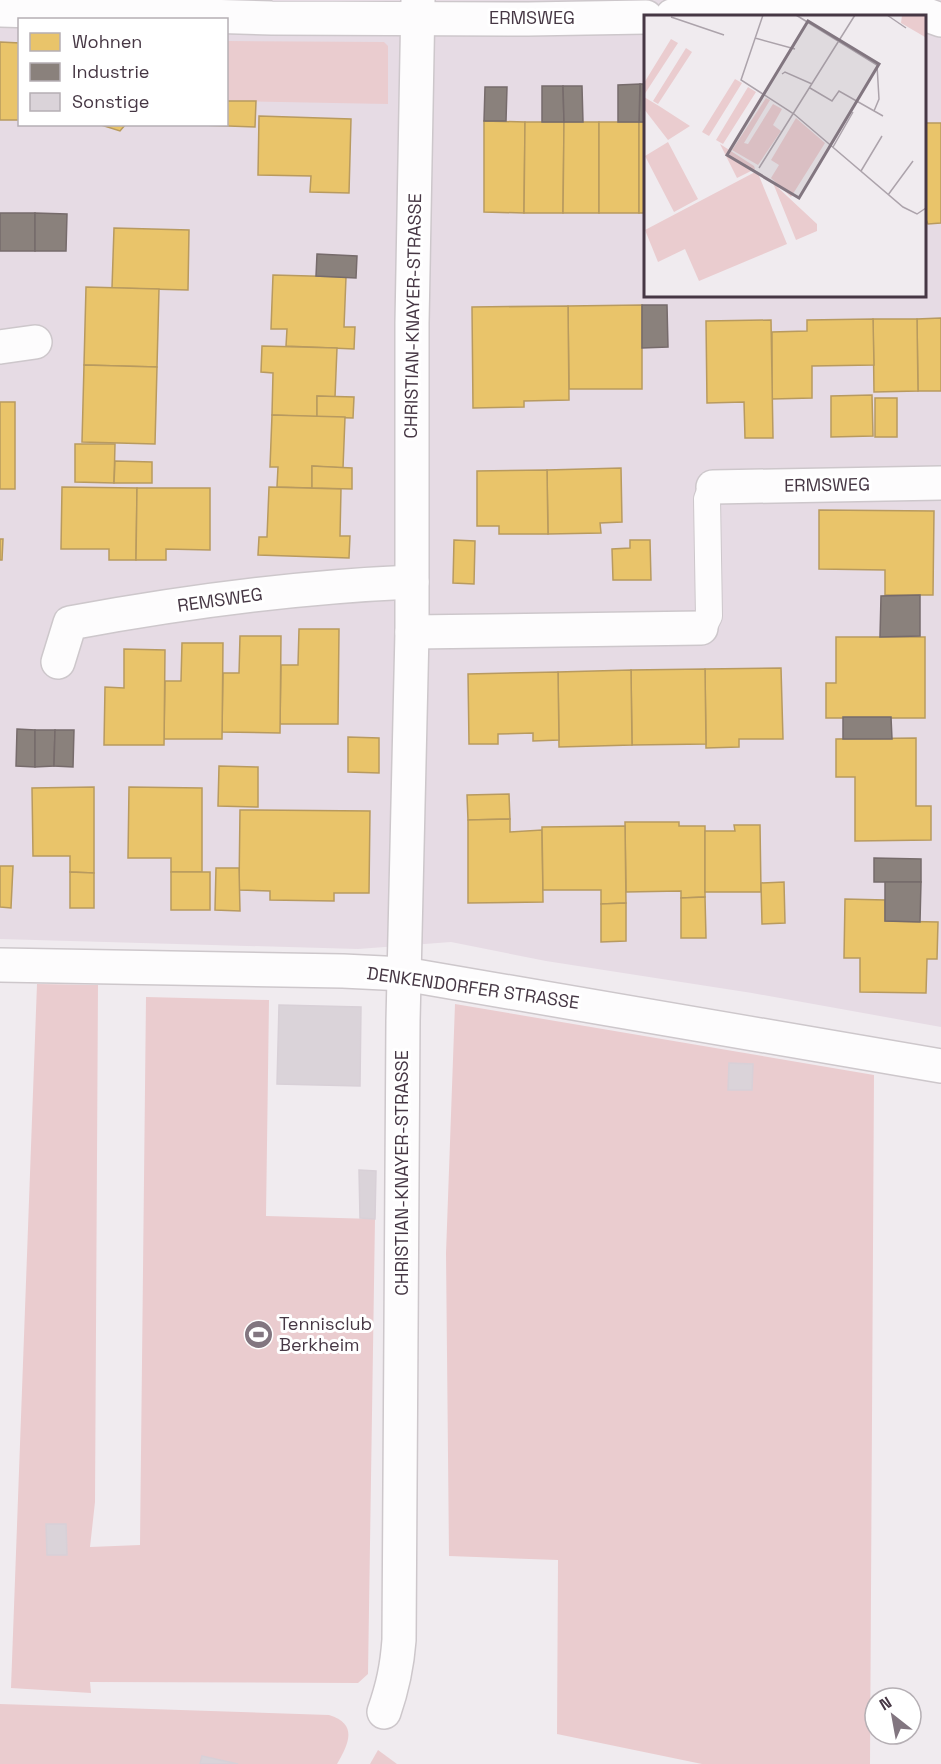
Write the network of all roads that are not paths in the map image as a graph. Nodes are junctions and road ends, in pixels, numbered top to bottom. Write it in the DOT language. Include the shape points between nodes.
graph roads {
  1 [pos="418,9"];
  2 [pos="0,10"];
  3 [pos="751,15"];
  4 [pos="644,17"];
  5 [pos="941,20"];
  6 [pos="35,342"];
  7 [pos="0,347"];
  8 [pos="941,483"];
  9 [pos="714,487"];
  10 [pos="412,582"];
  11 [pos="701,628"];
  12 [pos="412,632"];
  13 [pos="58,662"];
  14 [pos="0,965"];
  15 [pos="404,974"];
  16 [pos="941,1066"];
  17 [pos="384,1712"];
  1 -- 2 [label="street, ERMSWEG" via="272,18"];
  1 -- 4 [label="street, ERMSWEG"];
  1 -- 10 [label="street, CHRISTIAN-KNAYER-STRASSE"];
  3 -- 5 [label="street" via="910,13"];
  6 -- 7 [label="street"];
  8 -- 9 [label="street, ERMSWEG"];
  9 -- 11 [label="lane" via="708,499 709,616"];
  10 -- 12 [label="street, CHRISTIAN-KNAYER-STRASSE"];
  10 -- 13 [label="street, REMSWEG" via="307,588 70,623"];
  11 -- 12 [label="street"];
  12 -- 15 [label="street, CHRISTIAN-KNAYER-STRASSE"];
  14 -- 15 [label="street, DENKENDORFER STRASSE"];
  15 -- 16 [label="street, DENKENDORFER STRASSE"];
  15 -- 17 [label="street, CHRISTIAN-KNAYER-STRASSE" via="399,1640 393,1684"];
}
